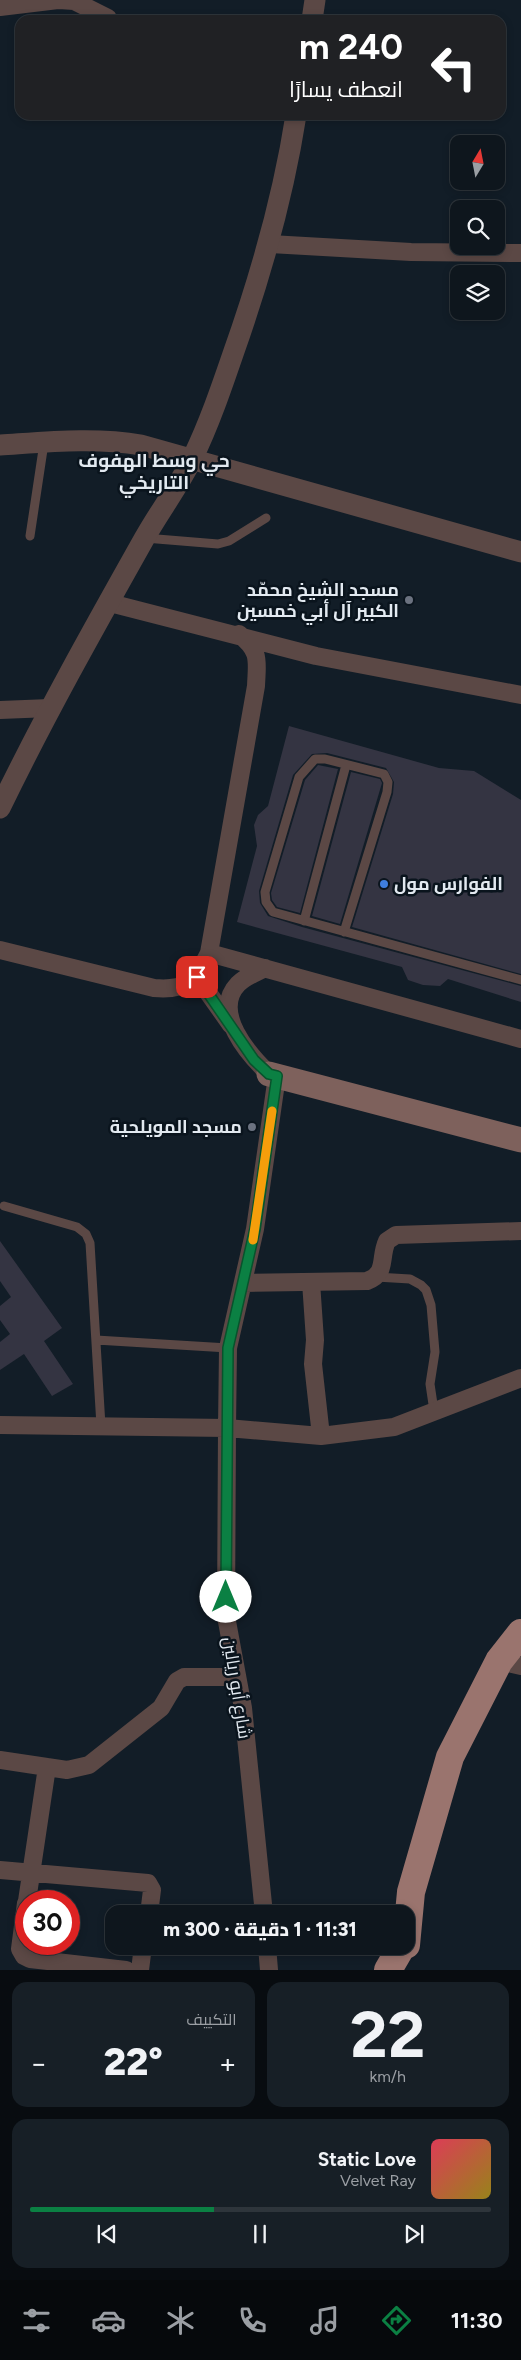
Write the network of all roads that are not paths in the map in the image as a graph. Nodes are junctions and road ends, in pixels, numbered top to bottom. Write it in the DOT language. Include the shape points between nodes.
graph roads {
  1 [pos="59,0"];
  2 [pos="315,0"];
  3 [pos="0,6"];
  4 [pos="102,15"];
  5 [pos="313,15"];
  6 [pos="295,120"];
  7 [pos="270,244"];
  8 [pos="521,253"];
  9 [pos="44,443"];
  10 [pos="0,445"];
  11 [pos="192,459"];
  12 [pos="266,518"];
  13 [pos="30,536"];
  14 [pos="145,538"];
  15 [pos="521,552"];
  16 [pos="110,603"];
  17 [pos="239,634"];
  18 [pos="521,695"];
  19 [pos="50,708"];
  20 [pos="0,710"];
  21 [pos="346,765"];
  22 [pos="0,808"];
  23 [pos="304,921"];
  24 [pos="344,932"];
  25 [pos="0,950"];
  26 [pos="209,953"];
  27 [pos="265,968"];
  28 [pos="197,977"];
  29 [pos="521,980"];
  30 [pos="233,1027"];
  31 [pos="521,1039"];
  32 [pos="273,1075"];
  33 [pos="521,1140"];
  34 [pos="4,1206"];
  35 [pos="521,1231"];
  36 [pos="376,1277"];
  37 [pos="311,1282"];
  38 [pos="244,1283"];
  39 [pos="96,1340"];
  40 [pos="228,1348"];
  41 [pos="521,1378"];
  42 [pos="434,1411"];
  43 [pos="0,1425"];
  44 [pos="101,1426"];
  45 [pos="227,1428"];
  46 [pos="321,1436"];
  47 [pos="521,1633"];
  48 [pos="510,1663"];
  49 [pos="237,1677"];
  50 [pos="0,1760"];
  51 [pos="47,1767"];
  52 [pos="0,1870"];
  53 [pos="30,1872"];
  54 [pos="28,1890"];
  55 [pos="150,1905"];
  56 [pos="263,1905"];
  57 [pos="410,1905"];
  58 [pos="23,1955"];
  59 [pos="142,1955"];
  60 [pos="268,1955"];
  61 [pos="397,1955"];
  62 [pos="405,1955"];
  63 [pos="126,1970"];
  64 [pos="140,1970"];
  65 [pos="269,1970"];
  66 [pos="388,1970"];
  67 [pos="404,1970"];
  1 -- 3 [label="street"];
  1 -- 4 [label="street" via="74,1"];
  2 -- 5 [label="street"];
  6 -- 7 [label="street"];
  7 -- 8 [label="street" via="411,252"];
  7 -- 11 [label="street" via="211,416"];
  9 -- 10 [label="street"];
  9 -- 11 [label="street" via="119,441"];
  9 -- 13 [label="lane"];
  11 -- 14 [label="street"];
  11 -- 15 [label="street"];
  12 -- 14 [label="lane" via="229,541 218,544"];
  14 -- 16 [label="street"];
  16 -- 17 [label="street"];
  16 -- 19 [label="street"];
  17 -- 18 [label="street" via="316,656"];
  17 -- 26 [label="street" via="252,645 257,660 256,686"];
  19 -- 20 [label="street"];
  19 -- 22 [label="street"];
  21 -- 23 [label="lane"];
  21 -- 23 [label="lane" via="315,759 299,776 265,892 266,902 273,912"];
  21 -- 24 [label="lane" via="384,774 388,782"];
  23 -- 24 [label="lane"];
  24 -- 29 [label="lane"];
  25 -- 28 [label="street" via="154,988 170,990"];
  26 -- 27 [label="street"];
  26 -- 28 [label="street"];
  27 -- 30 [label="street" via="248,976 232,991 229,1016"];
  27 -- 31 [label="street"];
  28 -- 30 [label="street"];
  30 -- 32 [label="street" via="254,1060"];
  32 -- 33 [label="main road"];
  32 -- 38 [label="street, شارع أبو ريالين" via="255,1229"];
  34 -- 39 [label="lane" via="77,1227 86,1234 90,1243"];
  35 -- 36 [label="street" via="396,1235 387,1241"];
  36 -- 37 [label="street" via="367,1281"];
  36 -- 42 [label="lane" via="410,1279 426,1290 431,1306 435,1352 430,1384"];
  37 -- 38 [label="street"];
  37 -- 46 [label="street" via="315,1340 313,1364"];
  38 -- 40 [label="street, شارع أبو ريالين"];
  39 -- 40 [label="lane"];
  39 -- 44 [label="lane"];
  40 -- 45 [label="street, شارع أبو ريالين"];
  41 -- 42 [label="street"];
  42 -- 46 [label="street" via="394,1427"];
  43 -- 44 [label="street"];
  44 -- 45 [label="street"];
  45 -- 46 [label="street"];
  45 -- 49 [label="street, شارع أبو ريالين" via="226,1616"];
  47 -- 48 [label="main road"];
  48 -- 57 [label="main road" via="450,1757"];
  49 -- 51 [label="street" via="184,1677 177,1680 161,1708 89,1765 67,1770"];
  49 -- 56 [label="street, شارع أبو ريالين"];
  50 -- 51 [label="street"];
  51 -- 53 [label="street"];
  52 -- 53 [label="street"];
  53 -- 54 [label="street"];
  53 -- 55 [label="street" via="148,1883 152,1890"];
  58 -- 63 [label="street" via="30,1959"];
  59 -- 64 [label="street"];
  60 -- 65 [label="street"];
  61 -- 66 [label="main road"];
  62 -- 67 [label="main road"];
}
